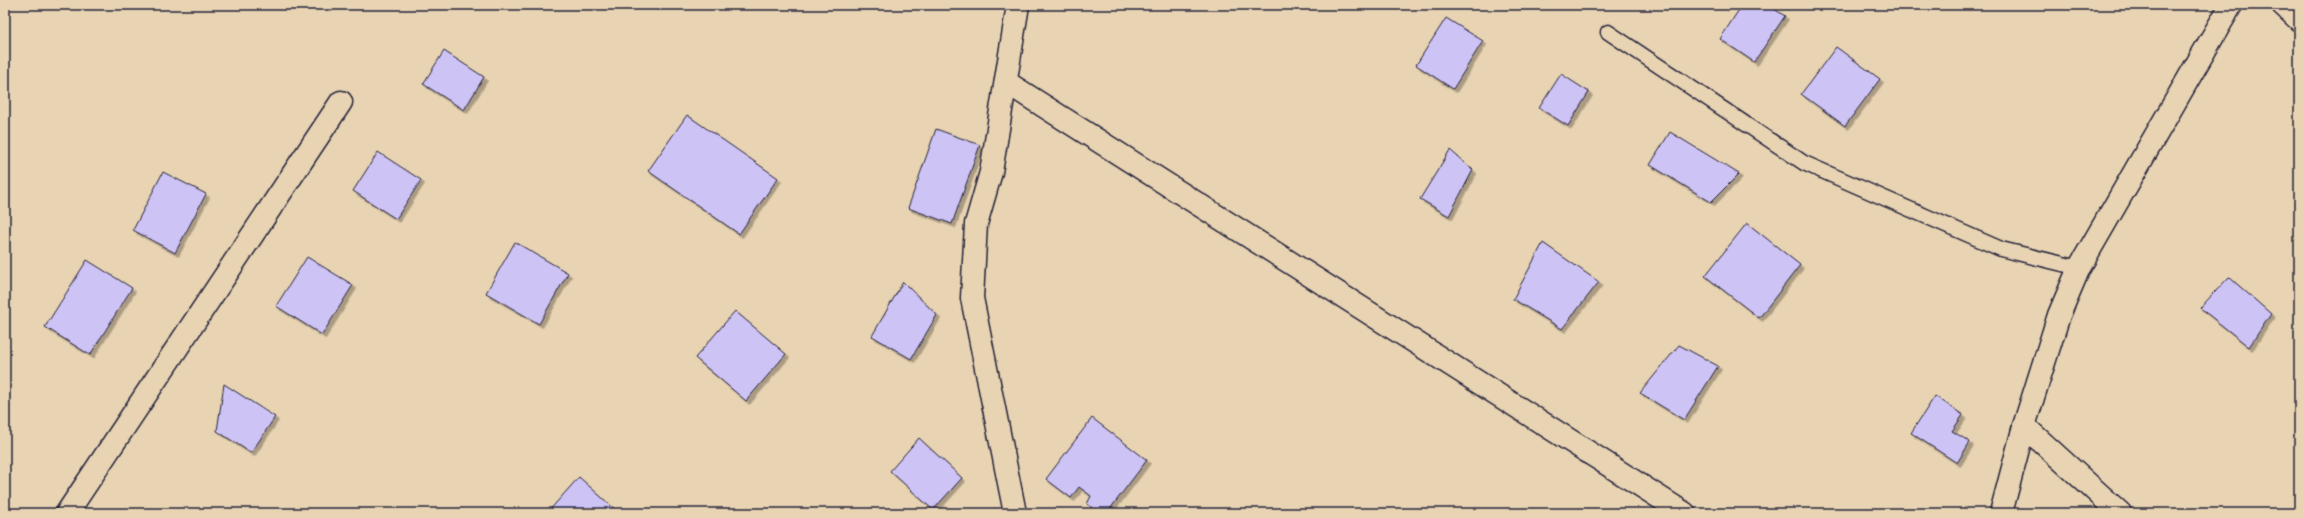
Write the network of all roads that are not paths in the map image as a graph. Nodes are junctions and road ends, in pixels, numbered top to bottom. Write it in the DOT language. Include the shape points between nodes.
graph roads {
  1 [pos="1018,5"];
  2 [pos="2231,5"];
  3 [pos="2283,5"];
  4 [pos="2299,20"];
  5 [pos="1608,32"];
  6 [pos="1006,82"];
  7 [pos="341,102"];
  8 [pos="2079,268"];
  9 [pos="2024,426"];
  10 [pos="67,513"];
  11 [pos="1015,513"];
  12 [pos="1684,513"];
  13 [pos="2001,513"];
  14 [pos="2120,513"];
  1 -- 6 [label="street"];
  2 -- 8 [label="street"];
  3 -- 4 [label="street"];
  5 -- 8 [label="lane" via="1804,163 2001,249"];
  6 -- 11 [label="street" via="991,172 976,224 972,298"];
  6 -- 12 [label="street"];
  7 -- 10 [label="street"];
  8 -- 9 [label="street" via="2059,315"];
  9 -- 13 [label="street"];
  9 -- 14 [label="street"];
}
